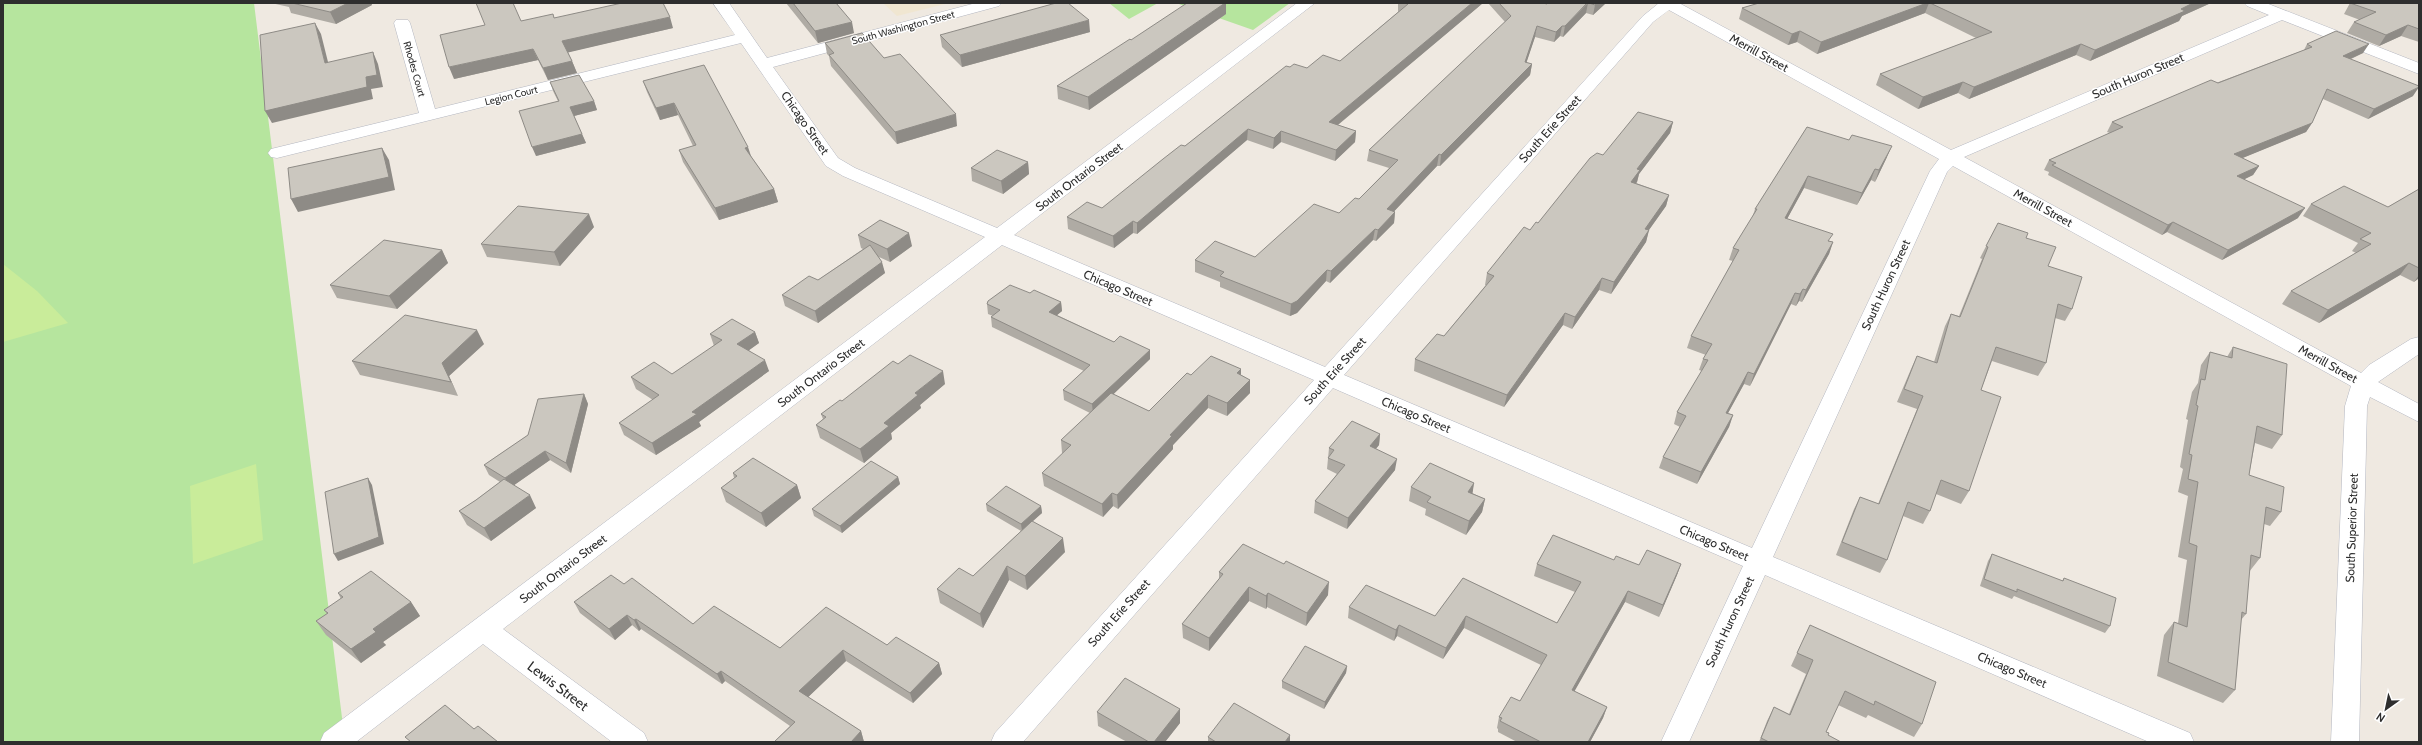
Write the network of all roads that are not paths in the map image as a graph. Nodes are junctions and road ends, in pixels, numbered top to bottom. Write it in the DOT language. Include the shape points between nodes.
graph roads {
  1 [pos="721,3"];
  2 [pos="994,3"];
  3 [pos="1307,3"];
  4 [pos="1668,3"];
  5 [pos="2252,3"];
  6 [pos="2282,15"];
  7 [pos="402,23"];
  8 [pos="746,38"];
  9 [pos="765,64"];
  10 [pos="2419,69"];
  11 [pos="428,115"];
  12 [pos="277,153"];
  13 [pos="1950,158"];
  14 [pos="1000,237"];
  15 [pos="2419,344"];
  16 [pos="1329,378"];
  17 [pos="2363,383"];
  18 [pos="2419,414"];
  19 [pos="1758,562"];
  20 [pos="483,629"];
  21 [pos="334,742"];
  22 [pos="634,742"];
  23 [pos="1005,742"];
  24 [pos="1675,742"];
  25 [pos="2180,742"];
  26 [pos="2345,742"];
  1 -- 8 [label="street, Chicago Street"];
  2 -- 9 [label="street, South Washington Street"];
  3 -- 14 [label="street, South Ontario Street"];
  4 -- 13 [label="street, Merrill Street"];
  4 -- 16 [label="street, South Erie Street" via="1648,19"];
  5 -- 6 [label="street"];
  6 -- 10 [label="street"];
  6 -- 13 [label="street, South Huron Street" via="1965,149"];
  7 -- 11 [label="street, Rhodes Court"];
  8 -- 9 [label="street, Chicago Street"];
  8 -- 11 [label="street, Legion Court"];
  9 -- 14 [label="street, Chicago Street" via="832,162 849,172"];
  11 -- 12 [label="street, Legion Court"];
  13 -- 17 [label="street, Merrill Street"];
  13 -- 19 [label="street, South Huron Street" via="1939,171"];
  14 -- 16 [label="street, Chicago Street"];
  14 -- 20 [label="street, South Ontario Street"];
  15 -- 17 [label="street" via="2377,370"];
  16 -- 19 [label="street, Chicago Street"];
  16 -- 23 [label="street, South Erie Street"];
  17 -- 18 [label="street, Merrill Street"];
  17 -- 26 [label="street, South Superior Street" via="2356,406"];
  19 -- 24 [label="street, South Huron Street"];
  19 -- 25 [label="street, Chicago Street"];
  20 -- 21 [label="street, South Ontario Street"];
  20 -- 22 [label="street, Lewis Street"];
}
